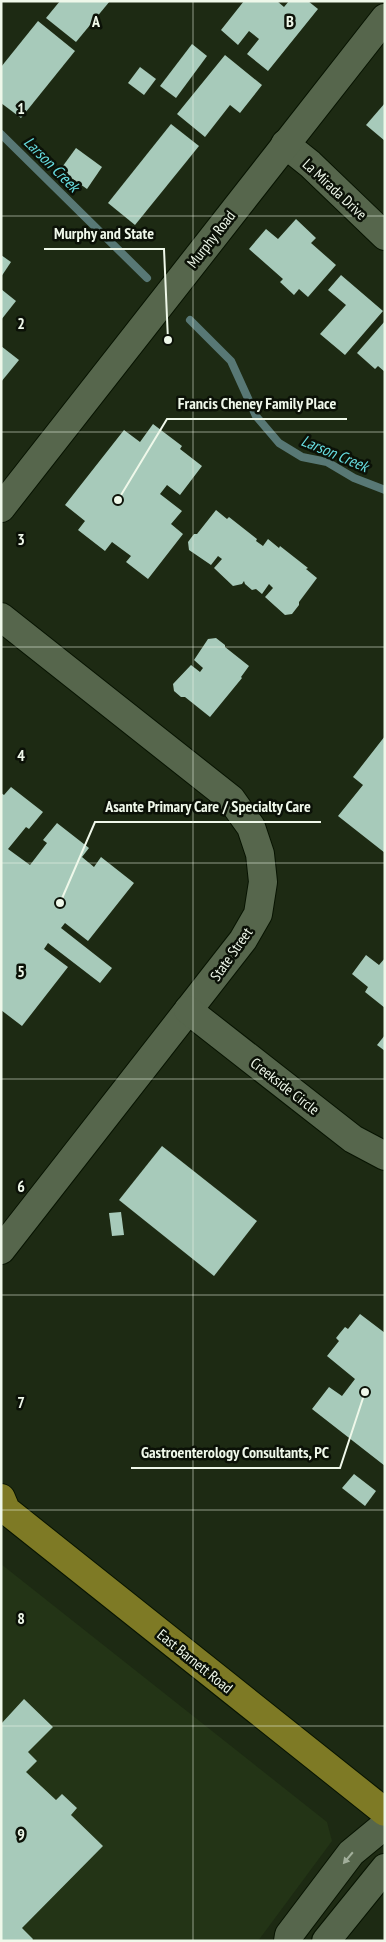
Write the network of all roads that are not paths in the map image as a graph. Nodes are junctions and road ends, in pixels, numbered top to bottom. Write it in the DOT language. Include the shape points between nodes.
graph roads {
  1 [pos="385,18"];
  2 [pos="285,144"];
  3 [pos="385,236"];
  4 [pos="1,508"];
  5 [pos="1,617"];
  6 [pos="188,1010"];
  7 [pos="385,1156"];
  8 [pos="1,1250"];
  9 [pos="3,1506"];
  10 [pos="385,1812"];
  11 [pos="385,1825"];
  12 [pos="385,1868"];
  13 [pos="288,1941"];
  14 [pos="326,1941"];
  1 -- 2 [label="street, Murphy Road"];
  2 -- 3 [label="street, La Mirada Drive"];
  2 -- 4 [label="street, Murphy Road"];
  5 -- 6 [label="street, State Street" via="231,799 252,827 260,854 263,882 258,914 243,940"];
  6 -- 7 [label="street, Creekside Circle" via="353,1139"];
  6 -- 8 [label="street, State Street"];
  9 -- 10 [label="main road, East Barnett Road"];
  11 -- 13 [label="street, one-way" via="351,1853 289,1935"];
  12 -- 14 [label="street"];
}
